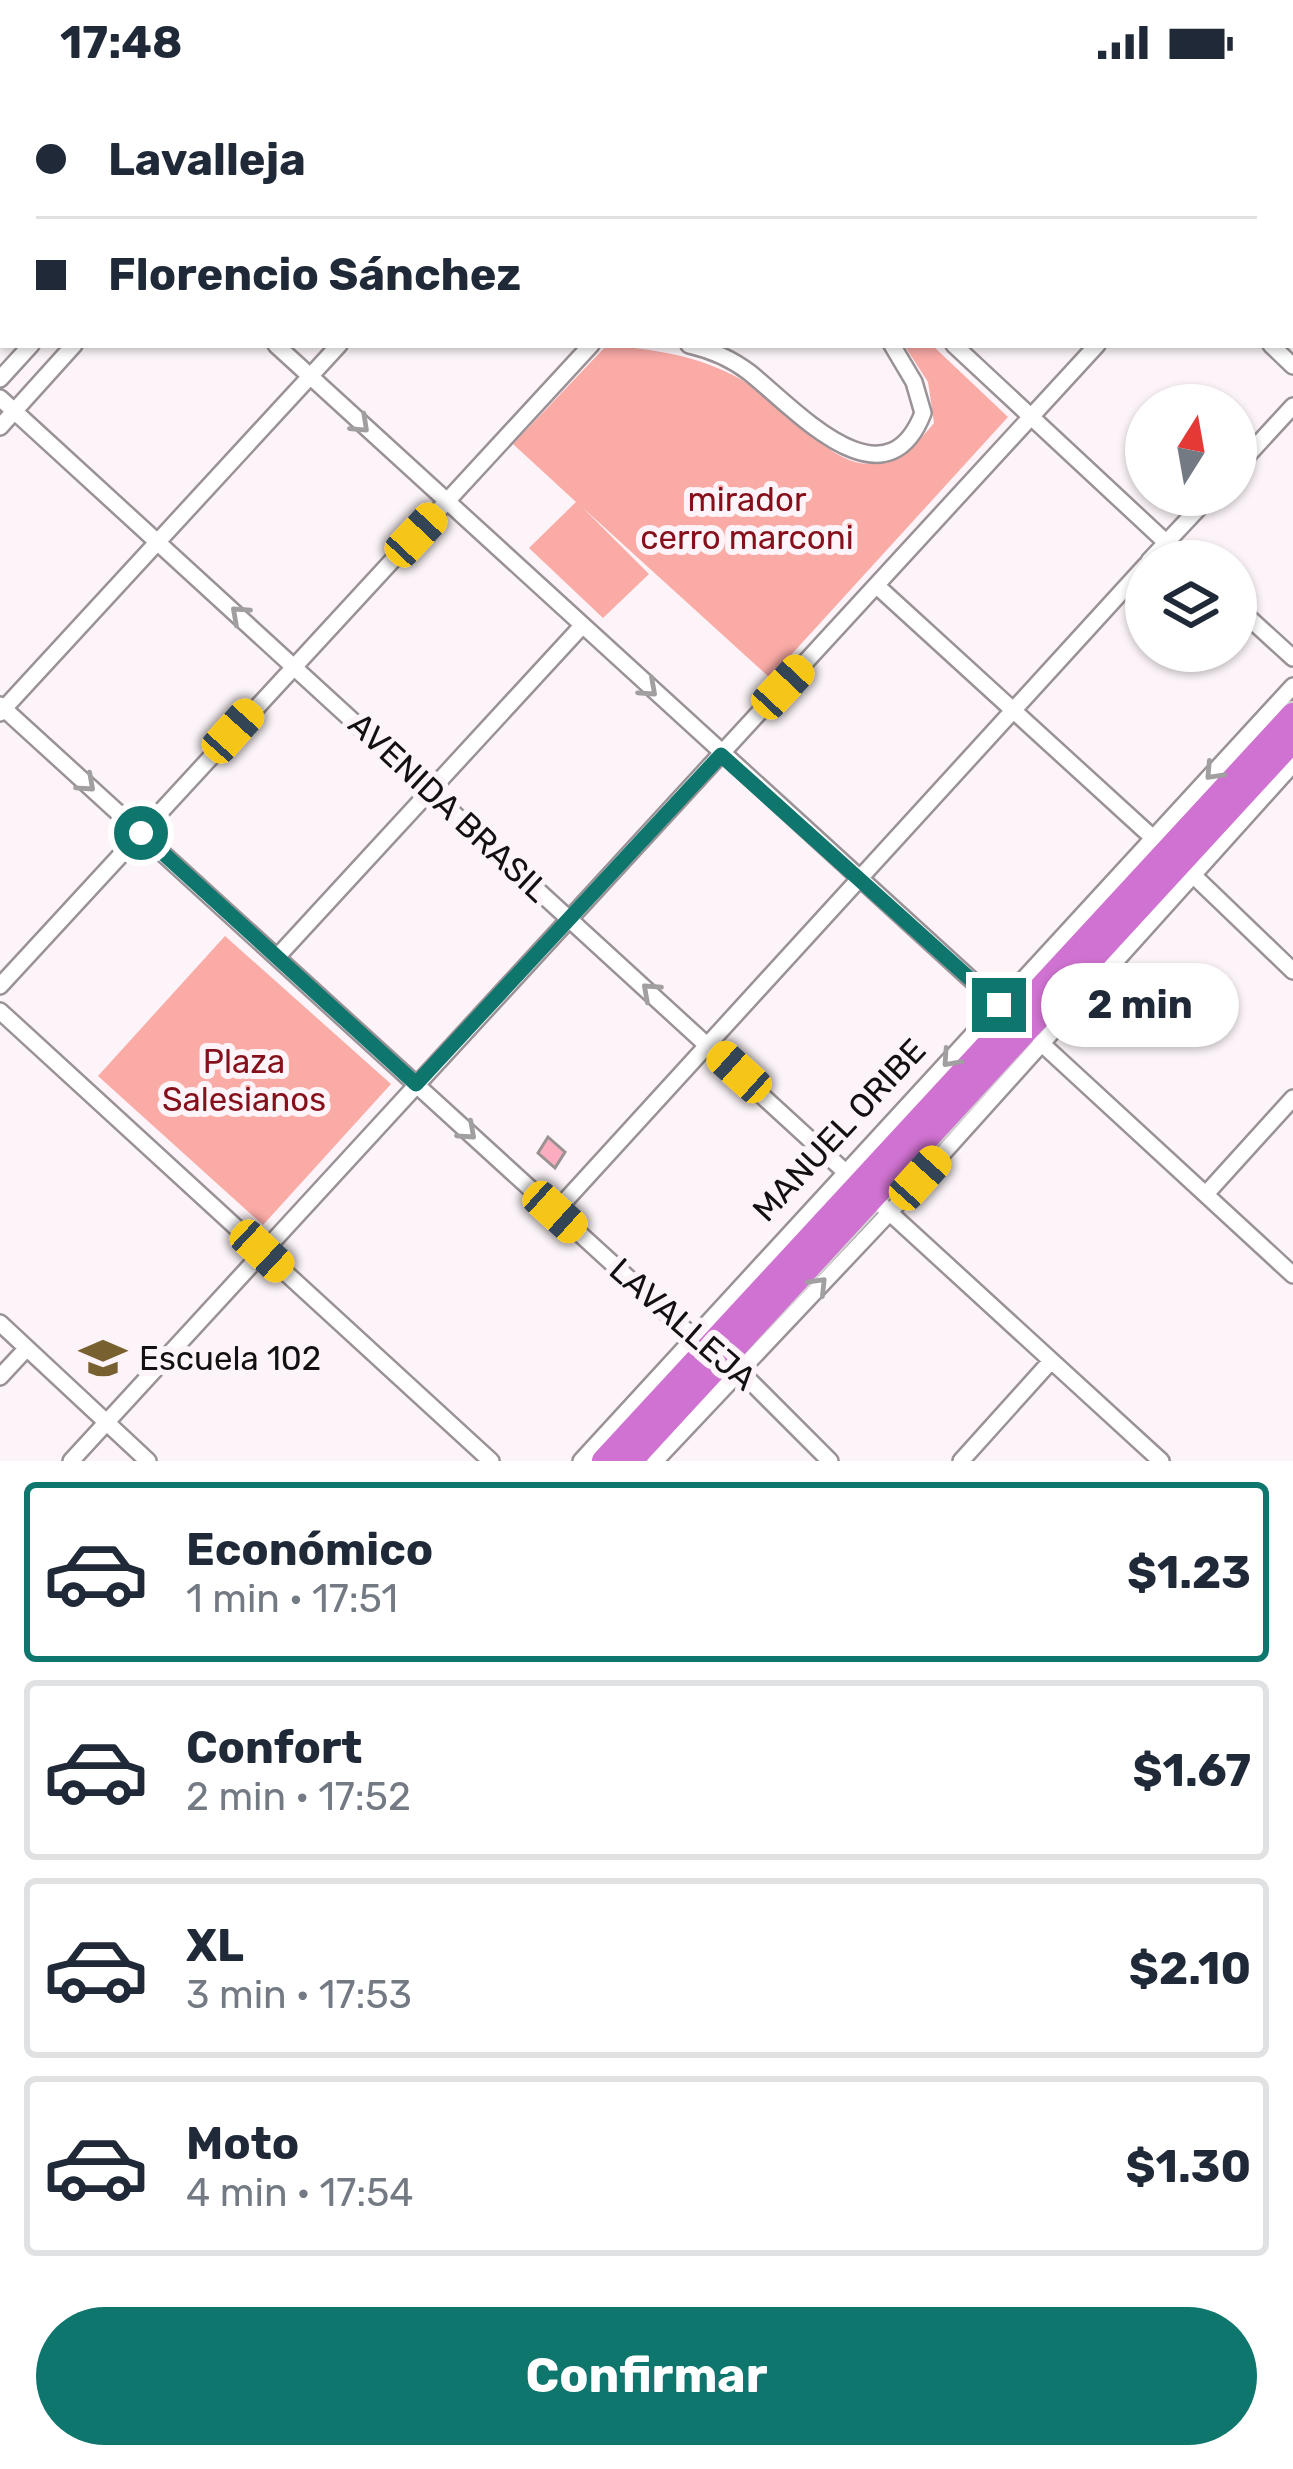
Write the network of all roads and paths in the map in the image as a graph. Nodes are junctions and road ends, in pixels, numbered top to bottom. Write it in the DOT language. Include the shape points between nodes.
graph roads {
  1 [pos="28,348"];
  2 [pos="71,348"];
  3 [pos="279,348"];
  4 [pos="337,348"];
  5 [pos="588,348"];
  6 [pos="696,348"];
  7 [pos="894,348"];
  8 [pos="958,348"];
  9 [pos="1094,348"];
  10 [pos="310,378"];
  11 [pos="0,379"];
  12 [pos="0,398"];
  13 [pos="1293,406"];
  14 [pos="15,412"];
  15 [pos="1033,416"];
  16 [pos="0,428"];
  17 [pos="1257,445"];
  18 [pos="446,503"];
  19 [pos="1191,516"];
  20 [pos="1163,540"];
  21 [pos="1169,540"];
  22 [pos="159,542"];
  23 [pos="877,586"];
  24 [pos="1125,588"];
  25 [pos="1257,625"];
  26 [pos="580,627"];
  27 [pos="1293,658"];
  28 [pos="295,664"];
  29 [pos="1293,686"];
  30 [pos="1,709"];
  31 [pos="1012,709"];
  32 [pos="1293,715"];
  33 [pos="1293,740"];
  34 [pos="721,755"];
  35 [pos="1293,764"];
  36 [pos="430,790"];
  37 [pos="141,833"];
  38 [pos="1152,837"];
  39 [pos="1192,874"];
  40 [pos="859,876"];
  41 [pos="568,917"];
  42 [pos="278,956"];
  43 [pos="1293,971"];
  44 [pos="0,986"];
  45 [pos="999,1005"];
  46 [pos="0,1011"];
  47 [pos="1040,1042"];
  48 [pos="707,1043"];
  49 [pos="416,1084"];
  50 [pos="1293,1097"];
  51 [pos="868,1191"];
  52 [pos="1206,1194"];
  53 [pos="555,1212"];
  54 [pos="262,1251"];
  55 [pos="1293,1275"];
  56 [pos="0,1322"];
  57 [pos="27,1348"];
  58 [pos="716,1353"];
  59 [pos="1051,1361"];
  60 [pos="0,1377"];
  61 [pos="106,1423"];
  62 [pos="70,1461"];
  63 [pos="148,1461"];
  64 [pos="491,1461"];
  65 [pos="581,1461"];
  66 [pos="604,1461"];
  67 [pos="630,1461"];
  68 [pos="655,1461"];
  69 [pos="830,1461"];
  70 [pos="961,1461"];
  71 [pos="1161,1461"];
  1 -- 11 [label="street"];
  2 -- 14 [label="street"];
  3 -- 10 [label="street"];
  4 -- 10 [label="street"];
  5 -- 18 [label="street"];
  6 -- 7 [label="street" via="746,370 847,450 881,454 910,437 923,413"];
  8 -- 15 [label="street"];
  9 -- 15 [label="street"];
  10 -- 18 [label="street, one-way"];
  10 -- 22 [label="street"];
  12 -- 14 [label="street, AVENIDA BRASIL"];
  13 -- 17 [label="street"];
  14 -- 16 [label="street"];
  14 -- 22 [label="street, AVENIDA BRASIL"];
  15 -- 20 [label="street"];
  15 -- 23 [label="street"];
  18 -- 26 [label="street"];
  18 -- 28 [label="street"];
  19 -- 21 [label="street"];
  28 -- 22 [label="street, AVENIDA BRASIL, one-way"];
  22 -- 30 [label="street"];
  23 -- 31 [label="street"];
  23 -- 34 [label="street"];
  24 -- 31 [label="street"];
  25 -- 27 [label="street"];
  26 -- 34 [label="street, one-way"];
  26 -- 36 [label="street"];
  28 -- 36 [label="street, AVENIDA BRASIL"];
  28 -- 37 [label="street"];
  29 -- 38 [label="street, MANUEL ORIBE, one-way"];
  30 -- 37 [label="street, LAVALLEJA, one-way"];
  31 -- 38 [label="street"];
  31 -- 40 [label="street"];
  32 -- 51 [label="highway, MANUEL ORIBE"];
  33 -- 51 [label="highway, MANUEL ORIBE"];
  34 -- 40 [label="street"];
  34 -- 41 [label="street"];
  35 -- 39 [label="street"];
  36 -- 41 [label="street, AVENIDA BRASIL"];
  36 -- 42 [label="street"];
  37 -- 42 [label="street, LAVALLEJA"];
  37 -- 44 [label="street"];
  38 -- 45 [label="street, MANUEL ORIBE"];
  39 -- 43 [label="street"];
  39 -- 47 [label="street"];
  40 -- 45 [label="street"];
  40 -- 48 [label="street"];
  48 -- 41 [label="street, AVENIDA BRASIL, one-way"];
  41 -- 49 [label="street"];
  42 -- 49 [label="street, LAVALLEJA"];
  45 -- 51 [label="street, MANUEL ORIBE, one-way"];
  46 -- 54 [label="street"];
  47 -- 51 [label="street"];
  47 -- 52 [label="street"];
  48 -- 51 [label="street, AVENIDA BRASIL"];
  48 -- 53 [label="street"];
  49 -- 53 [label="street, LAVALLEJA, one-way"];
  49 -- 54 [label="street"];
  50 -- 52 [label="street"];
  58 -- 51 [label="street, one-way"];
  51 -- 58 [label="street, MANUEL ORIBE"];
  51 -- 58 [label="highway, MANUEL ORIBE"];
  51 -- 59 [label="street, AVENIDA BRASIL"];
  52 -- 55 [label="street"];
  53 -- 58 [label="street, LAVALLEJA"];
  54 -- 61 [label="street"];
  54 -- 64 [label="street"];
  56 -- 57 [label="street"];
  57 -- 60 [label="street"];
  57 -- 61 [label="street"];
  58 -- 65 [label="street, MANUEL ORIBE"];
  58 -- 66 [label="highway, MANUEL ORIBE"];
  58 -- 67 [label="highway, MANUEL ORIBE"];
  58 -- 68 [label="street"];
  58 -- 69 [label="street, LAVALLEJA"];
  59 -- 70 [label="street"];
  59 -- 71 [label="street, AVENIDA BRASIL"];
  61 -- 62 [label="street"];
  61 -- 63 [label="street"];
}
